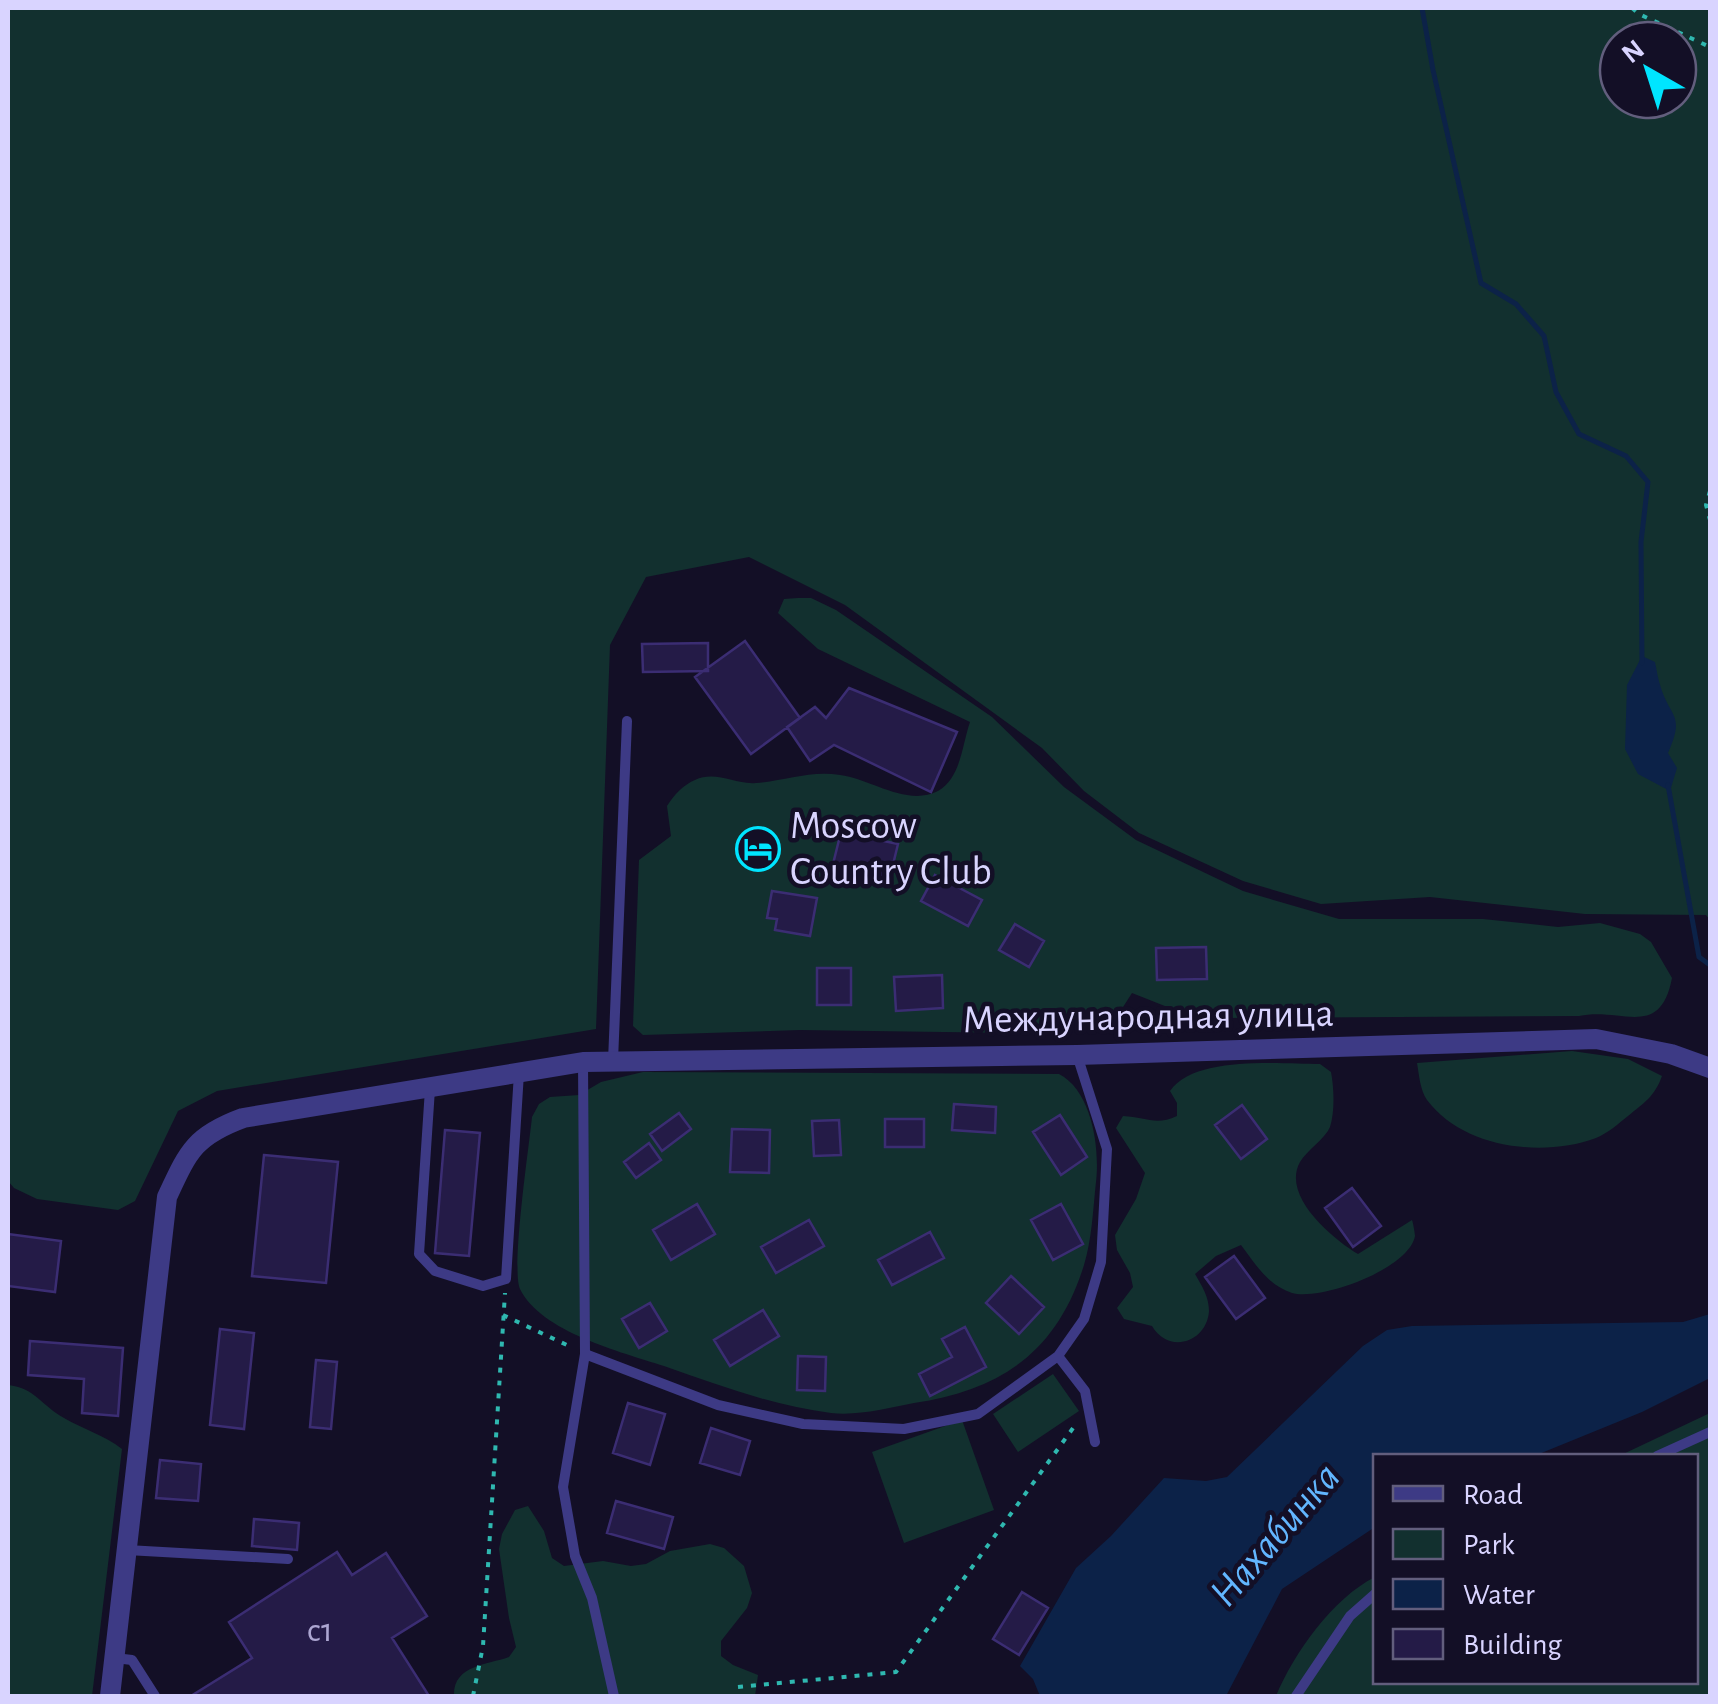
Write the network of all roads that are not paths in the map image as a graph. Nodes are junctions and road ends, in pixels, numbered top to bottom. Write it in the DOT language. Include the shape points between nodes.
graph roads {
  1 [pos="627,721"];
  2 [pos="1077,1056"];
  3 [pos="613,1061"];
  4 [pos="583,1062"];
  5 [pos="1710,1068"];
  6 [pos="518,1073"];
  7 [pos="430,1089"];
  8 [pos="585,1354"];
  9 [pos="1058,1356"];
  10 [pos="1710,1432"];
  11 [pos="1095,1442"];
  12 [pos="1662,1454"];
  13 [pos="127,1550"];
  14 [pos="288,1560"];
  15 [pos="1373,1597"];
  16 [pos="115,1658"];
  17 [pos="110,1696"];
  18 [pos="155,1696"];
  19 [pos="614,1696"];
  20 [pos="1296,1696"];
  1 -- 3 [label="lane"];
  2 -- 3 [label="street, Международная улица"];
  2 -- 5 [label="street, Международная улица" via="1596,1039"];
  2 -- 9 [label="lane" via="1107,1149 1101,1262 1084,1319"];
  3 -- 4 [label="street, Международная улица"];
  4 -- 6 [label="street, Международная улица"];
  4 -- 8 [label="lane"];
  6 -- 7 [label="street, Международная улица"];
  6 -- 7 [label="lane" via="506,1279 483,1286 434,1271 419,1254"];
  7 -- 13 [label="street, Международная улица" via="243,1118 189,1150 167,1197"];
  8 -- 9 [label="lane" via="718,1405 803,1424 904,1429 978,1414"];
  8 -- 19 [label="lane" via="563,1487"];
  9 -- 11 [label="lane" via="1086,1391"];
  10 -- 12 [label="lane"];
  13 -- 14 [label="lane"];
  13 -- 16 [label="street, Международная улица"];
  15 -- 20 [label="lane" via="1350,1616"];
  16 -- 17 [label="street, Международная улица"];
  16 -- 18 [label="lane" via="132,1660"];
}
